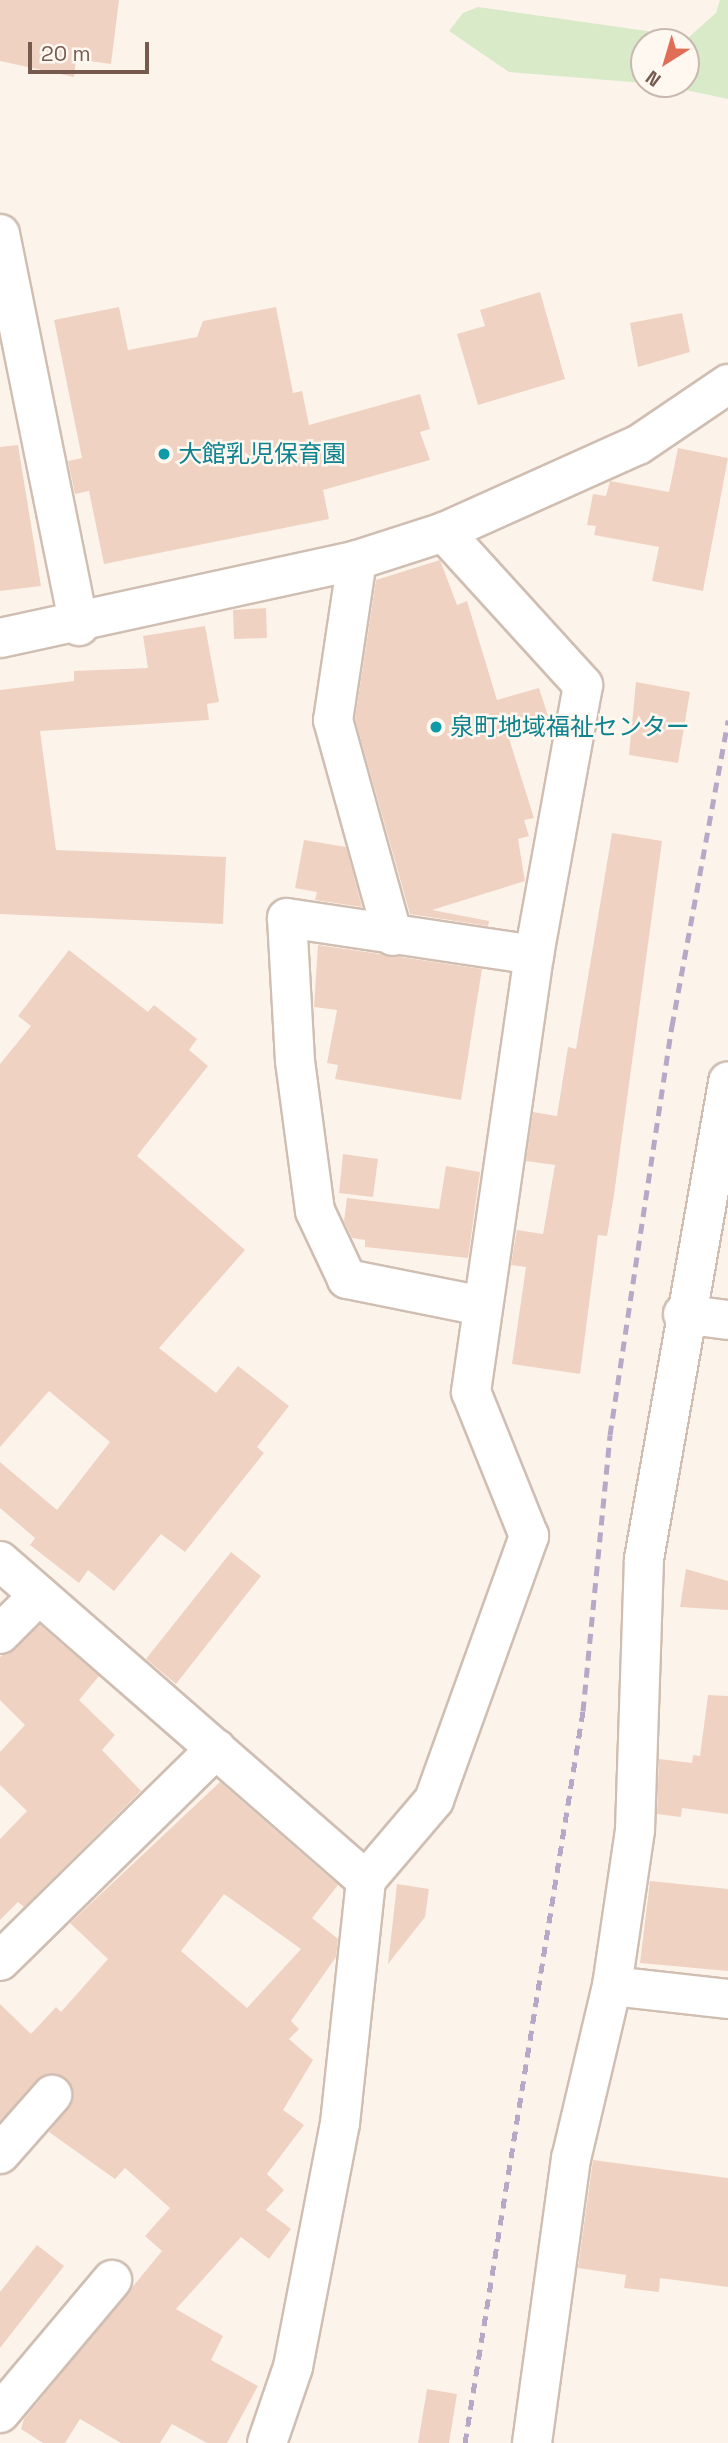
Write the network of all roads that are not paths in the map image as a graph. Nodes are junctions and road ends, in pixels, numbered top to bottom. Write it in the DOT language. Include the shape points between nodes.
graph roads {
  1 [pos="0,234"];
  2 [pos="728,384"];
  3 [pos="444,533"];
  4 [pos="357,560"];
  5 [pos="79,626"];
  6 [pos="0,638"];
  7 [pos="393,936"];
  8 [pos="534,955"];
  9 [pos="728,1082"];
  10 [pos="482,1306"];
  11 [pos="683,1314"];
  12 [pos="728,1320"];
  13 [pos="0,1561"];
  14 [pos="39,1595"];
  15 [pos="0,1634"];
  16 [pos="216,1749"];
  17 [pos="366,1880"];
  18 [pos="0,1961"];
  19 [pos="612,1986"];
  20 [pos="728,1999"];
  21 [pos="52,2095"];
  22 [pos="0,2154"];
  23 [pos="111,2280"];
  24 [pos="0,2413"];
  25 [pos="267,2443"];
  26 [pos="533,2443"];
  1 -- 5 [label="street"];
  2 -- 3 [label="street" via="638,445"];
  3 -- 4 [label="street"];
  3 -- 8 [label="street" via="583,685"];
  4 -- 5 [label="street"];
  4 -- 7 [label="street" via="333,720"];
  5 -- 6 [label="street"];
  7 -- 8 [label="street"];
  7 -- 10 [label="street" via="287,918 295,1061 315,1210 347,1279"];
  8 -- 10 [label="street"];
  9 -- 11 [label="street"];
  10 -- 17 [label="street" via="471,1392 529,1536 433,1800"];
  11 -- 12 [label="street"];
  11 -- 19 [label="street" via="644,1559 635,1830"];
  13 -- 14 [label="street"];
  14 -- 15 [label="street"];
  14 -- 16 [label="street"];
  16 -- 17 [label="street"];
  16 -- 18 [label="street"];
  17 -- 25 [label="street" via="340,2123 293,2367"];
  19 -- 20 [label="street"];
  19 -- 26 [label="street" via="572,2159"];
  21 -- 22 [label="street"];
  23 -- 24 [label="street"];
}
